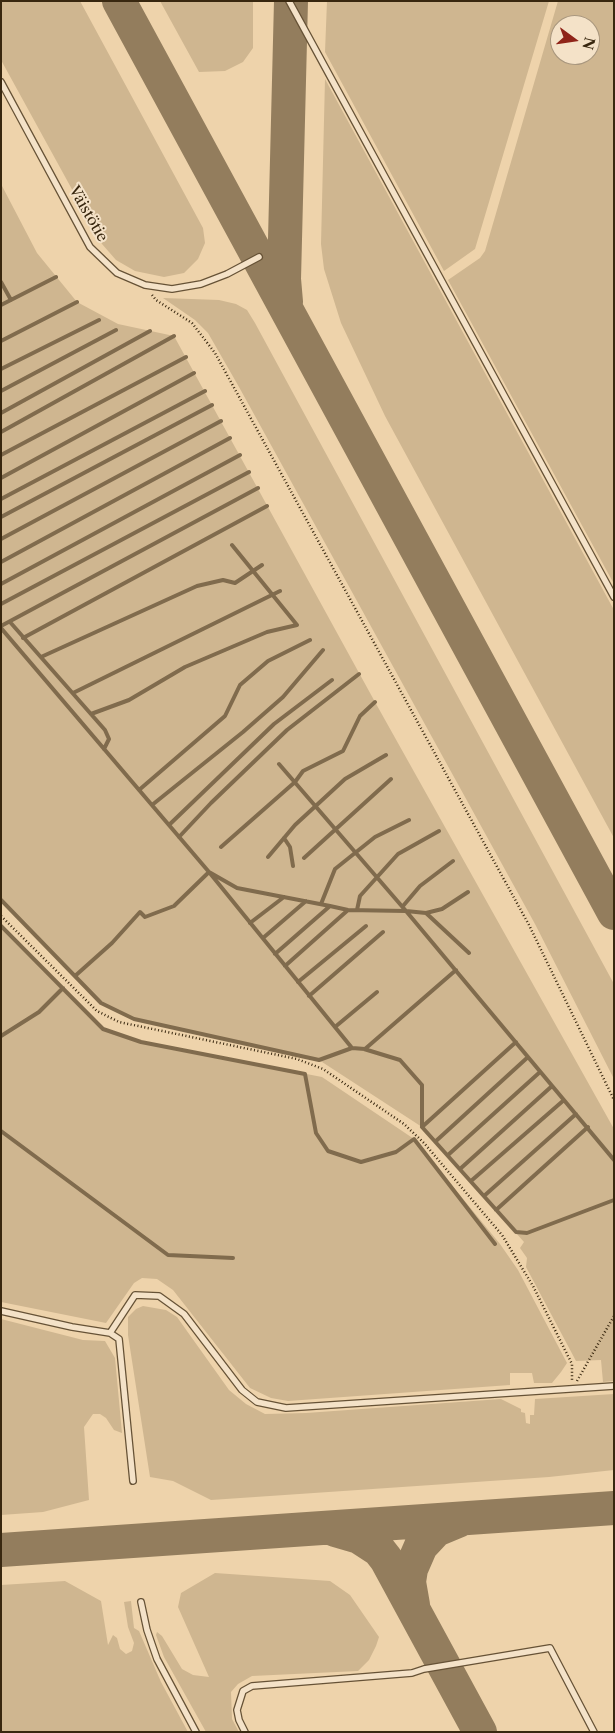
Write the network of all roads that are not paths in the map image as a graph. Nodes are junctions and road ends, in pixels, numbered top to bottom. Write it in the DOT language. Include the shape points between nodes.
graph roads {
  1 [pos="289,1"];
  2 [pos="1,82"];
  3 [pos="259,257"];
  4 [pos="614,597"];
  5 [pos="1,1311"];
  6 [pos="110,1333"];
  7 [pos="614,1386"];
  8 [pos="133,1481"];
  9 [pos="141,1602"];
  10 [pos="196,1732"];
  11 [pos="245,1732"];
  12 [pos="594,1732"];
  1 -- 4 [label="lane"];
  2 -- 3 [label="lane, Väistötie" via="90,247 117,273 145,285 172,289 201,284"];
  5 -- 6 [label="lane"];
  6 -- 7 [label="lane" via="135,1296 159,1296 184,1314 242,1390 257,1402 286,1408"];
  6 -- 8 [label="lane" via="119,1339 122,1354"];
  9 -- 10 [label="lane" via="146,1630 157,1659"];
  11 -- 12 [label="lane" via="237,1710 243,1691 252,1686 412,1673 550,1648"];
}
